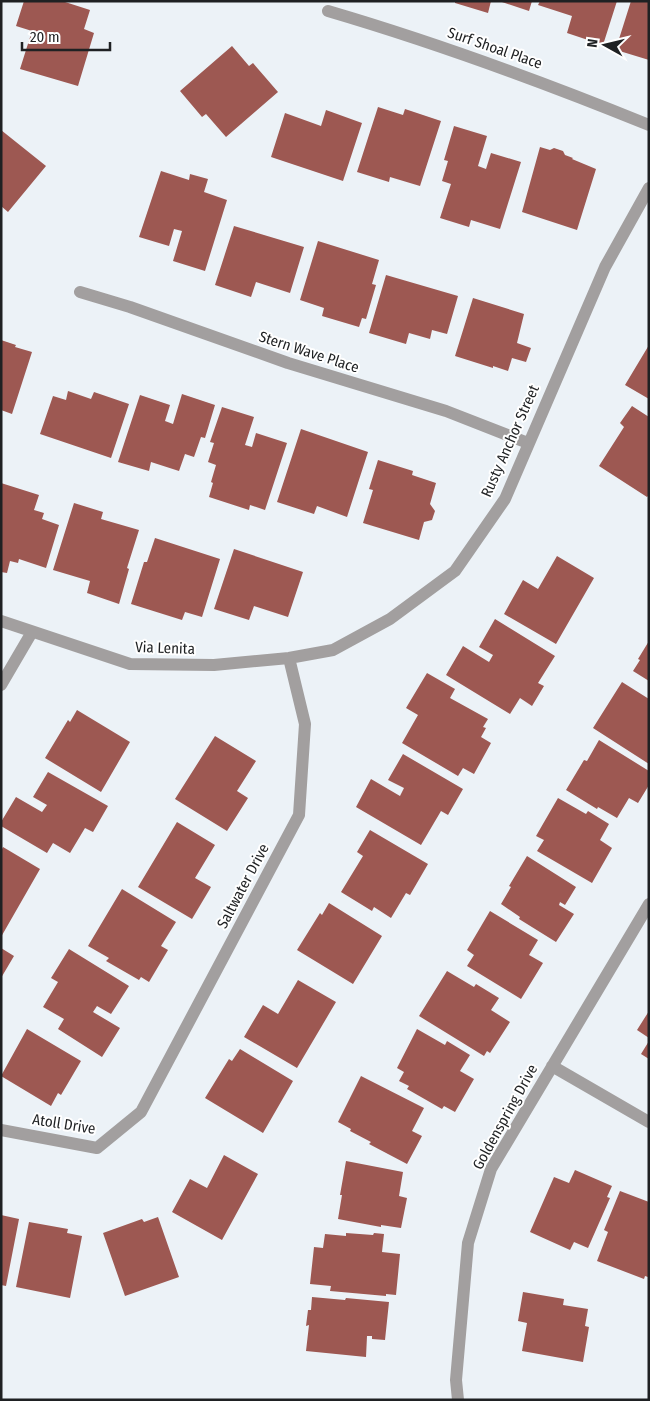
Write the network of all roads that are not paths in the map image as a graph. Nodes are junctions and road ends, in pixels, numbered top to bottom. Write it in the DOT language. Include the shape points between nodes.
graph roads {
  1 [pos="328,11"];
  2 [pos="649,124"];
  3 [pos="649,188"];
  4 [pos="80,292"];
  5 [pos="528,443"];
  6 [pos="1,621"];
  7 [pos="32,632"];
  8 [pos="333,650"];
  9 [pos="289,658"];
  10 [pos="1,685"];
  11 [pos="649,904"];
  12 [pos="552,1066"];
  13 [pos="141,1112"];
  14 [pos="649,1122"];
  15 [pos="1,1130"];
  16 [pos="458,1400"];
  1 -- 2 [label="street, Surf Shoal Place" via="537,80"];
  3 -- 5 [label="street, Rusty Anchor Street" via="606,267"];
  4 -- 5 [label="street, Stern Wave Place" via="288,363 446,411"];
  5 -- 8 [label="street, Rusty Anchor Street" via="505,499 455,571 390,619"];
  6 -- 7 [label="street, Via Lenita"];
  7 -- 9 [label="street, Via Lenita" via="130,664 214,665"];
  7 -- 10 [label="street"];
  8 -- 9 [label="street, Via Lenita"];
  9 -- 13 [label="street, Saltwater Drive" via="305,724 299,815"];
  11 -- 12 [label="street, Goldenspring Drive"];
  12 -- 14 [label="street"];
  12 -- 16 [label="street, Goldenspring Drive" via="491,1169 468,1243 456,1380"];
  13 -- 15 [label="street, Atoll Drive" via="97,1148"];
}
